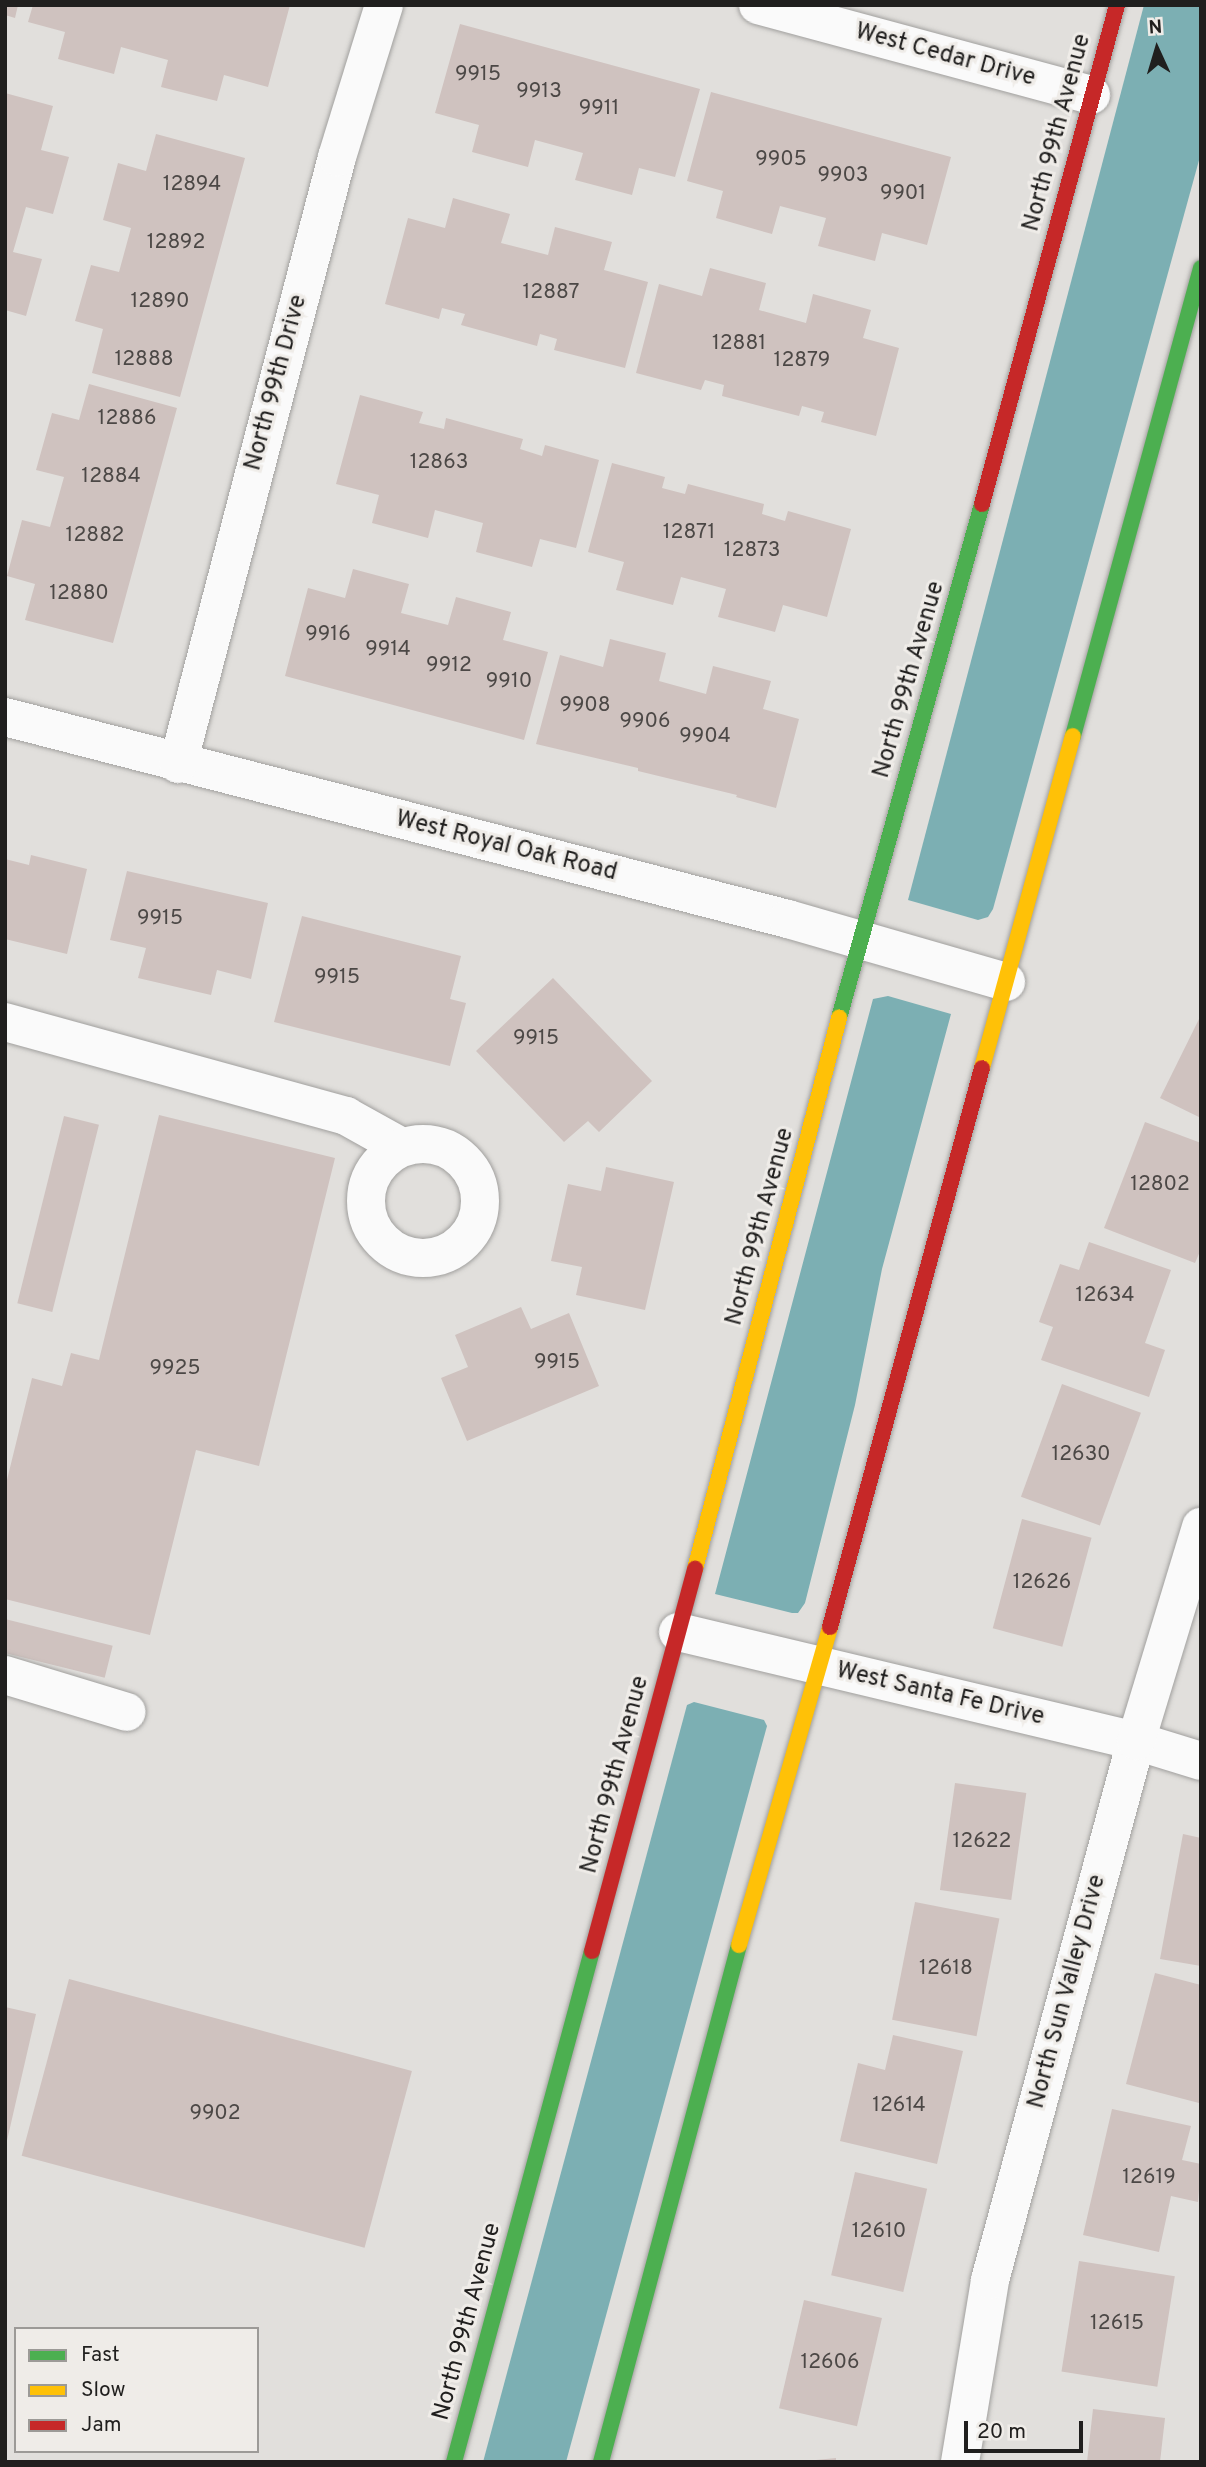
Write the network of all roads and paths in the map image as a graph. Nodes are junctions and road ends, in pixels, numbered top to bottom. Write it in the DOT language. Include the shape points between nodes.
graph roads {
  1 [pos="384,5"];
  2 [pos="758,5"];
  3 [pos="1116,5"];
  4 [pos="1091,95"];
  5 [pos="1201,268"];
  6 [pos="5,716"];
  7 [pos="178,764"];
  8 [pos="860,939"];
  9 [pos="1006,982"];
  10 [pos="5,1022"];
  11 [pos="402,1147"];
  12 [pos="1201,1528"];
  13 [pos="678,1633"];
  14 [pos="819,1666"];
  15 [pos="5,1675"];
  16 [pos="127,1712"];
  17 [pos="1136,1741"];
  18 [pos="1201,1761"];
  19 [pos="454,2462"];
  20 [pos="601,2462"];
  21 [pos="960,2462"];
  1 -- 7 [label="street, North 99th Drive" via="337,157"];
  2 -- 4 [label="street, West Cedar Drive"];
  3 -- 4 [label="main road, North 99th Avenue"];
  4 -- 8 [label="main road, North 99th Avenue" via="929,701"];
  5 -- 9 [label="main road"];
  6 -- 7 [label="street, West Royal Oak Road"];
  7 -- 8 [label="street, West Royal Oak Road"];
  8 -- 9 [label="street, West Royal Oak Road"];
  8 -- 13 [label="main road, North 99th Avenue"];
  9 -- 14 [label="main road"];
  10 -- 11 [label="street" via="346,1116"];
  12 -- 17 [label="street, North Sun Valley Drive"];
  13 -- 14 [label="street, West Santa Fe Drive"];
  13 -- 19 [label="main road, North 99th Avenue"];
  14 -- 17 [label="street, West Santa Fe Drive"];
  14 -- 20 [label="main road" via="746,1919"];
  15 -- 16 [label="street"];
  17 -- 18 [label="street, West Santa Fe Drive"];
  17 -- 21 [label="street, North Sun Valley Drive" via="990,2280"];
}
